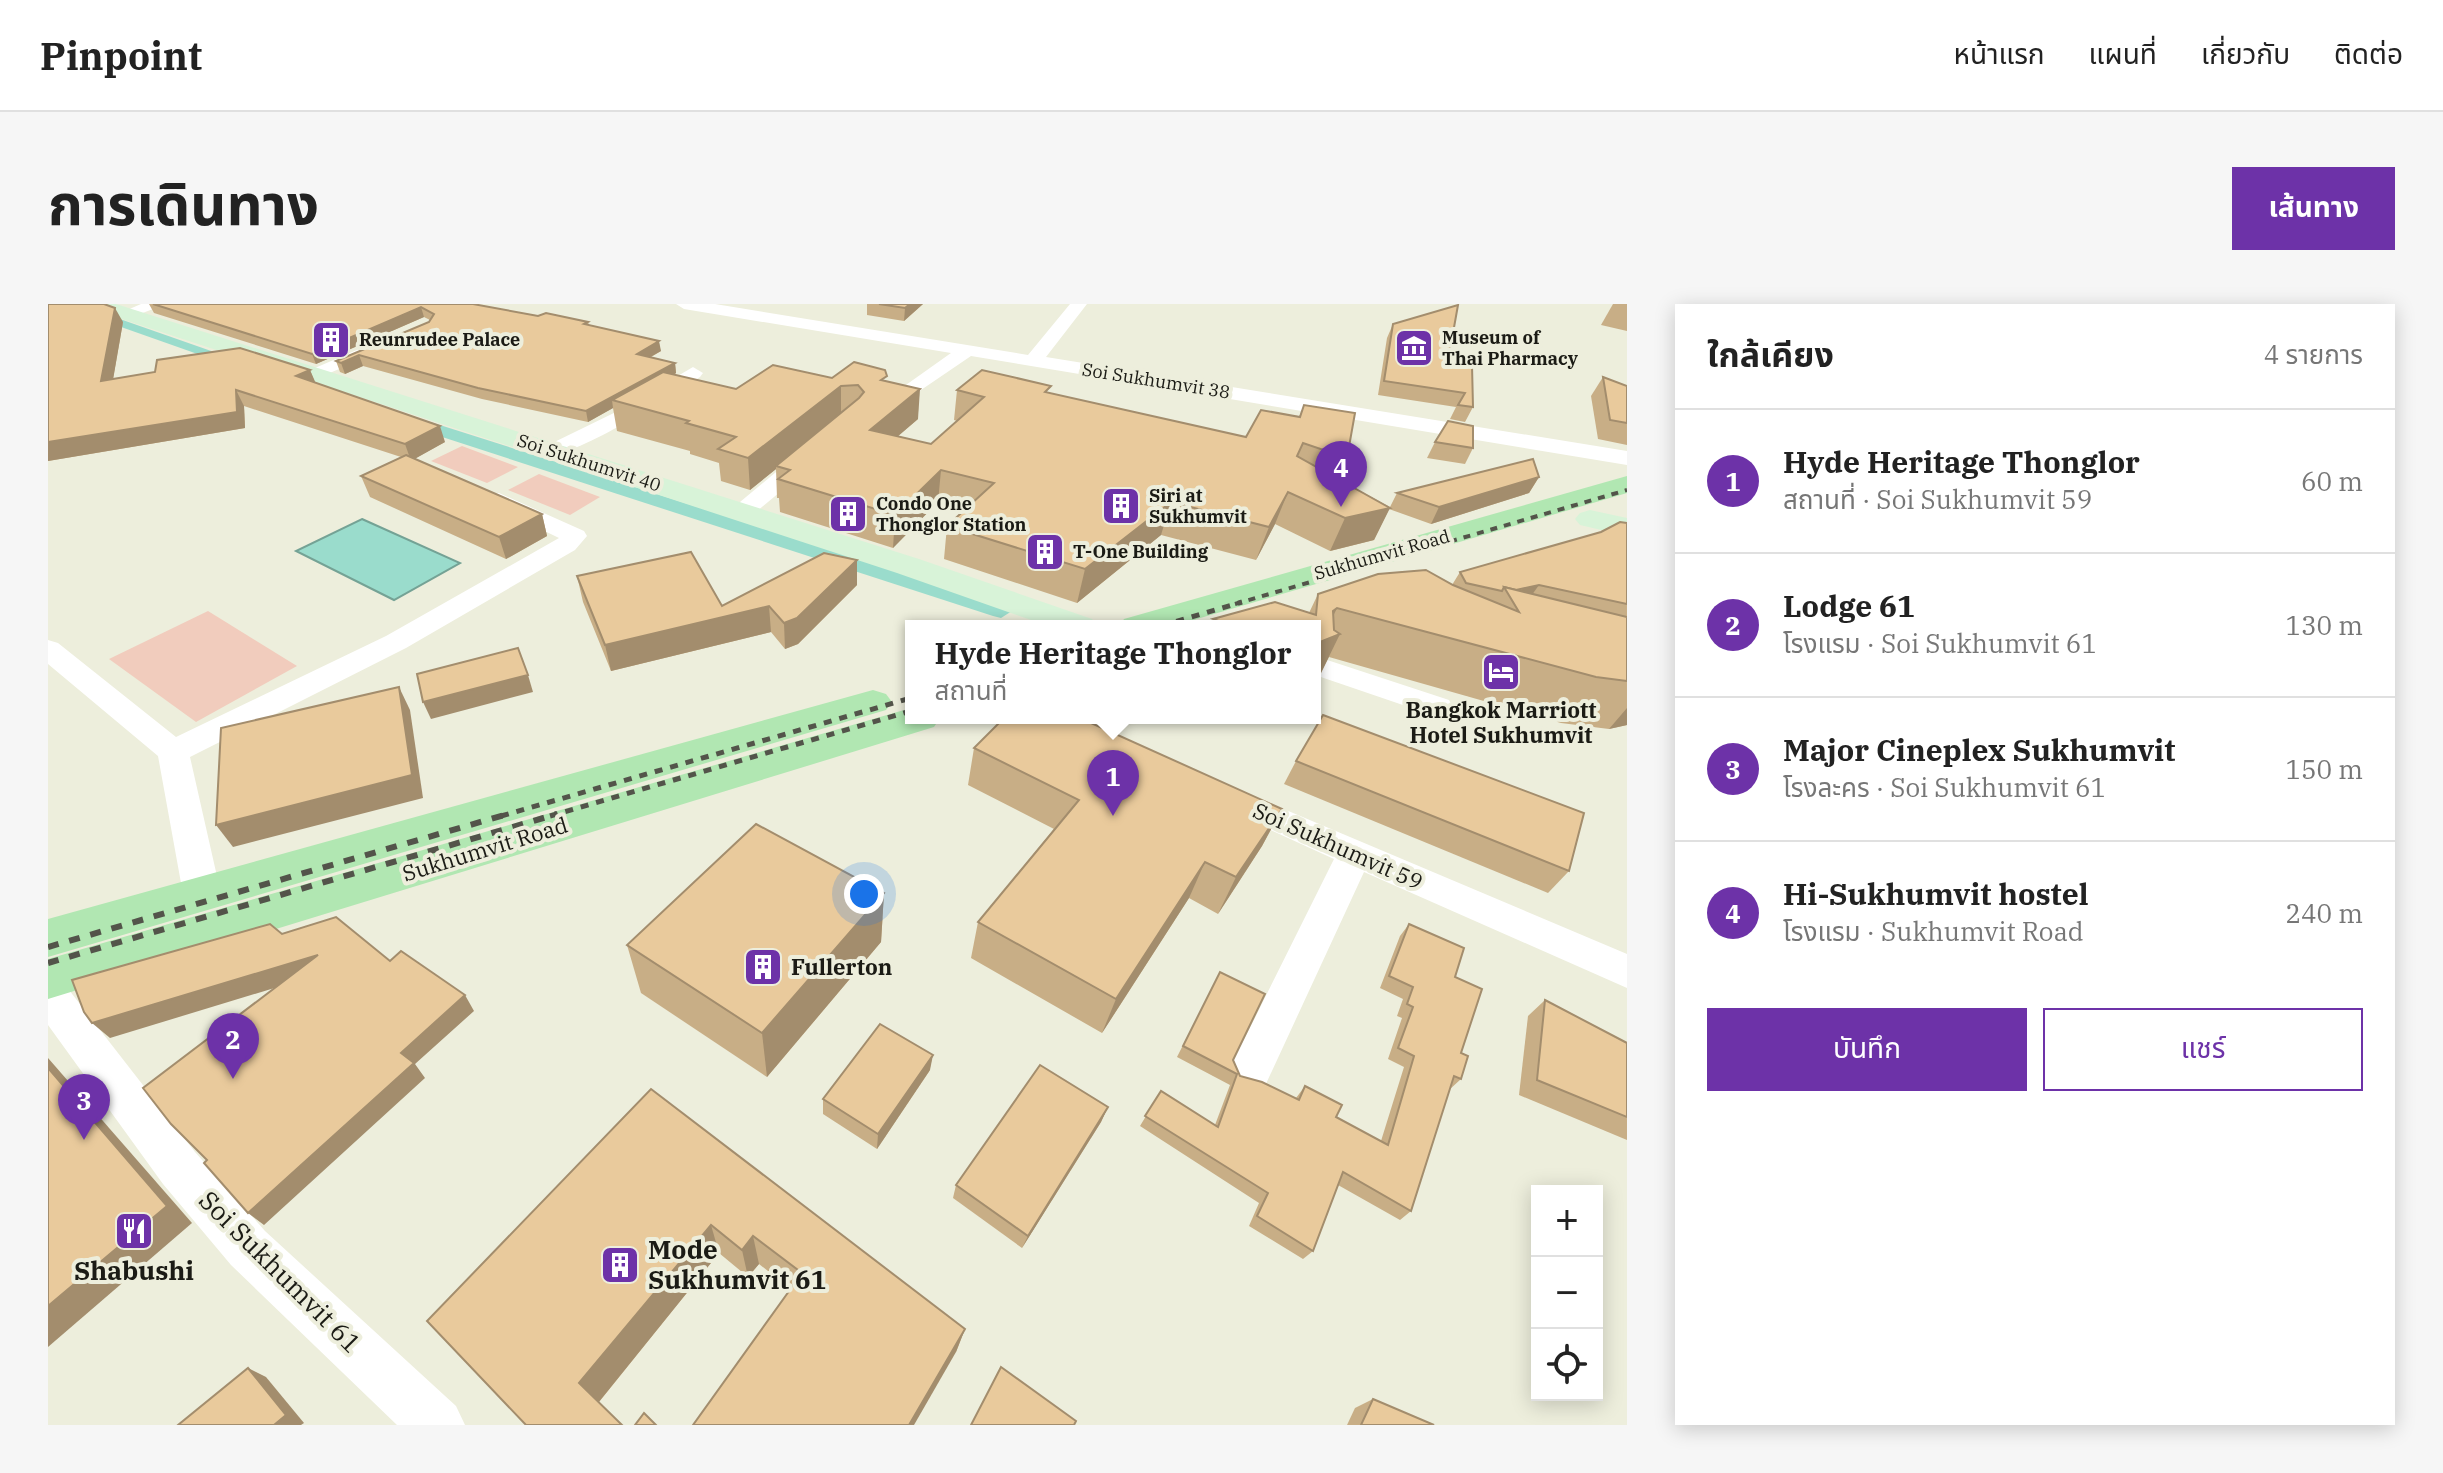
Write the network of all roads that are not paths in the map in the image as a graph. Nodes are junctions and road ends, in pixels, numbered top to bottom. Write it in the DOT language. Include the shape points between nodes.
graph roads {
  1 [pos="95,304"];
  2 [pos="158,304"];
  3 [pos="684,304"];
  4 [pos="1079,304"];
  5 [pos="127,314"];
  6 [pos="397,337"];
  7 [pos="968,350"];
  8 [pos="1033,361"];
  9 [pos="693,373"];
  10 [pos="311,374"];
  11 [pos="896,401"];
  12 [pos="826,442"];
  13 [pos="549,450"];
  14 [pos="1627,458"];
  15 [pos="1627,484"];
  16 [pos="470,487"];
  17 [pos="1604,511"];
  18 [pos="742,512"];
  19 [pos="1062,620"];
  20 [pos="1160,620"];
  21 [pos="1251,620"];
  22 [pos="48,649"];
  23 [pos="1321,667"];
  24 [pos="905,693"];
  25 [pos="1438,707"];
  26 [pos="905,723"];
  27 [pos="173,752"];
  28 [pos="1209,789"];
  29 [pos="1355,853"];
  30 [pos="202,894"];
  31 [pos="48,938"];
  32 [pos="1627,972"];
  33 [pos="48,979"];
  34 [pos="48,993"];
  35 [pos="1250,1072"];
  36 [pos="437,1425"];
  1 -- 5 [label="street, Soi Sukhumvit 40"];
  2 -- 5 [label="street"];
  3 -- 7 [label="street, Soi Sukhumvit 38"];
  4 -- 8 [label="street"];
  5 -- 10 [label="street, Soi Sukhumvit 40"];
  6 -- 10 [label="street"];
  7 -- 8 [label="street, Soi Sukhumvit 38"];
  7 -- 11 [label="street"];
  8 -- 14 [label="street, Soi Sukhumvit 38" via="1414,418"];
  9 -- 13 [label="street" via="627,414"];
  10 -- 13 [label="street, Soi Sukhumvit 40"];
  12 -- 18 [label="street"];
  13 -- 18 [label="street, Soi Sukhumvit 40"];
  15 -- 17 [label="main road, Sukhumvit Road"];
  16 -- 27 [label="street" via="575,536 396,642"];
  17 -- 20 [label="main road, Sukhumvit Road"];
  17 -- 21 [label="main road, Sukhumvit Road"];
  18 -- 19 [label="street, Soi Sukhumvit 40"];
  22 -- 27 [label="street"];
  23 -- 25 [label="street"];
  24 -- 30 [label="main road, Sukhumvit Road"];
  26 -- 33 [label="main road, Sukhumvit Road"];
  27 -- 30 [label="street"];
  28 -- 29 [label="street, Soi Sukhumvit 59"];
  29 -- 32 [label="street, Soi Sukhumvit 59"];
  29 -- 35 [label="street"];
  30 -- 31 [label="main road, Sukhumvit Road"];
  34 -- 36 [label="street, Soi Sukhumvit 61" via="179,1168 248,1248"];
}
